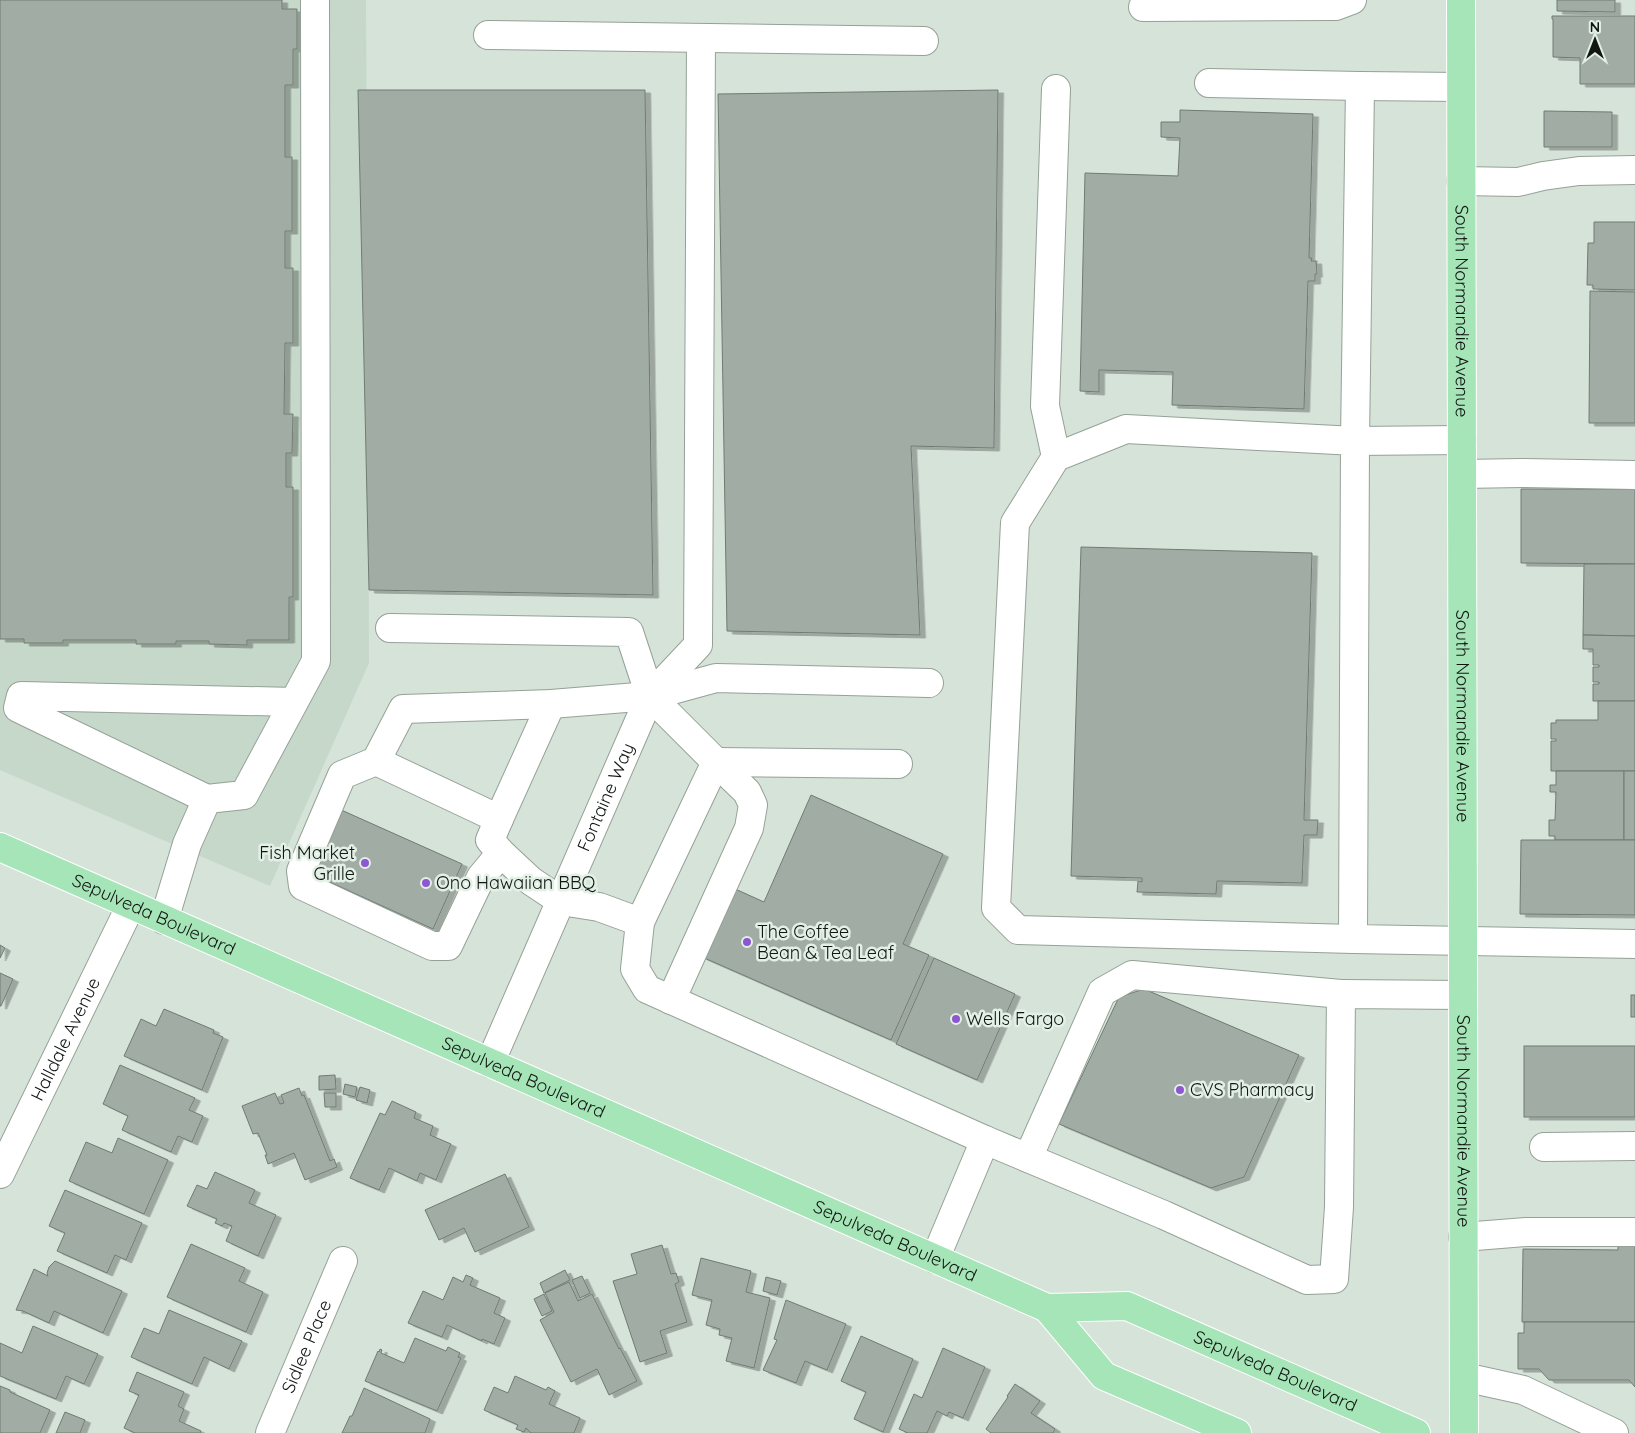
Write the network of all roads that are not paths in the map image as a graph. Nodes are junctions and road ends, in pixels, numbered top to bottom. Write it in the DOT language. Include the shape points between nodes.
graph roads {
  1 [pos="315,0"];
  2 [pos="1352,0"];
  3 [pos="1461,0"];
  4 [pos="1143,7"];
  5 [pos="488,35"];
  6 [pos="701,38"];
  7 [pos="924,40"];
  8 [pos="1208,83"];
  9 [pos="1360,86"];
  10 [pos="1461,86"];
  11 [pos="1056,89"];
  12 [pos="1635,170"];
  13 [pos="1461,182"];
  14 [pos="1462,440"];
  15 [pos="1355,441"];
  16 [pos="1056,457"];
  17 [pos="1462,474"];
  18 [pos="1635,475"];
  19 [pos="390,628"];
  20 [pos="930,683"];
  21 [pos="650,696"];
  22 [pos="294,702"];
  23 [pos="551,704"];
  24 [pos="376,761"];
  25 [pos="716,762"];
  26 [pos="898,764"];
  27 [pos="206,799"];
  28 [pos="499,819"];
  29 [pos="0,847"];
  30 [pos="501,853"];
  31 [pos="561,901"];
  32 [pos="131,905"];
  33 [pos="164,920"];
  34 [pos="640,922"];
  35 [pos="1353,939"];
  36 [pos="1462,942"];
  37 [pos="1635,944"];
  38 [pos="1341,994"];
  39 [pos="1462,995"];
  40 [pos="671,1000"];
  41 [pos="490,1062"];
  42 [pos="985,1140"];
  43 [pos="1544,1146"];
  44 [pos="1635,1146"];
  45 [pos="1028,1158"];
  46 [pos="0,1174"];
  47 [pos="1635,1232"];
  48 [pos="1463,1238"];
  49 [pos="935,1260"];
  50 [pos="342,1261"];
  51 [pos="1047,1308"];
  52 [pos="1464,1377"];
  53 [pos="270,1433"];
  54 [pos="1237,1433"];
  55 [pos="1416,1433"];
  56 [pos="1464,1433"];
  57 [pos="1614,1433"];
  1 -- 22 [label="street" via="316,661"];
  2 -- 4 [label="street" via="1336,6"];
  3 -- 10 [label="main road, South Normandie Avenue"];
  5 -- 6 [label="street"];
  6 -- 7 [label="street"];
  6 -- 21 [label="street, Fontaine Way" via="698,645"];
  8 -- 9 [label="street"];
  9 -- 10 [label="street"];
  9 -- 15 [label="street"];
  10 -- 13 [label="main road, South Normandie Avenue"];
  11 -- 16 [label="street" via="1045,406"];
  12 -- 13 [label="street" via="1579,171 1518,182"];
  13 -- 14 [label="main road, South Normandie Avenue"];
  14 -- 15 [label="street"];
  14 -- 17 [label="main road, South Normandie Avenue"];
  15 -- 16 [label="street" via="1126,429"];
  15 -- 35 [label="street"];
  16 -- 35 [label="street" via="1014,523 996,908 1018,930"];
  17 -- 18 [label="street"];
  17 -- 36 [label="main road, South Normandie Avenue"];
  19 -- 21 [label="street" via="629,632"];
  20 -- 21 [label="street" via="716,678"];
  21 -- 23 [label="street"];
  21 -- 25 [label="street"];
  21 -- 31 [label="street, Fontaine Way"];
  22 -- 27 [label="street" via="244,795"];
  22 -- 27 [label="street" via="21,696 18,708"];
  23 -- 24 [label="street" via="403,709"];
  23 -- 28 [label="street"];
  24 -- 28 [label="street"];
  24 -- 30 [label="street" via="342,775 301,871 303,886 432,946 448,946 481,877"];
  25 -- 26 [label="street"];
  25 -- 34 [label="street"];
  25 -- 40 [label="street" via="747,792 753,805 749,828"];
  27 -- 33 [label="street" via="187,844"];
  28 -- 30 [label="street" via="490,840"];
  29 -- 32 [label="main road, Sepulveda Boulevard"];
  30 -- 31 [label="street" via="531,881"];
  31 -- 34 [label="street" via="599,907"];
  31 -- 41 [label="street, Fontaine Way"];
  32 -- 33 [label="main road, Sepulveda Boulevard"];
  32 -- 46 [label="street, Halldale Avenue"];
  33 -- 41 [label="main road, Sepulveda Boulevard"];
  34 -- 40 [label="street" via="634,969 647,989"];
  35 -- 36 [label="street"];
  36 -- 37 [label="street"];
  36 -- 39 [label="main road, South Normandie Avenue"];
  38 -- 39 [label="street"];
  38 -- 45 [label="street" via="1132,975 1102,992"];
  38 -- 45 [label="street" via="1339,1208 1334,1280 1306,1280"];
  39 -- 48 [label="main road, South Normandie Avenue"];
  40 -- 42 [label="street"];
  41 -- 49 [label="main road, Sepulveda Boulevard"];
  42 -- 45 [label="street"];
  42 -- 49 [label="street"];
  43 -- 44 [label="street"];
  47 -- 48 [label="street" via="1526,1232"];
  48 -- 52 [label="main road, South Normandie Avenue"];
  49 -- 51 [label="main road, Sepulveda Boulevard"];
  50 -- 53 [label="street, Sidlee Place"];
  51 -- 54 [label="main road, Sepulveda Boulevard" via="1104,1376"];
  51 -- 55 [label="main road, Sepulveda Boulevard" via="1127,1306"];
  52 -- 56 [label="main road, South Normandie Avenue"];
  52 -- 57 [label="street" via="1523,1390"];
}
